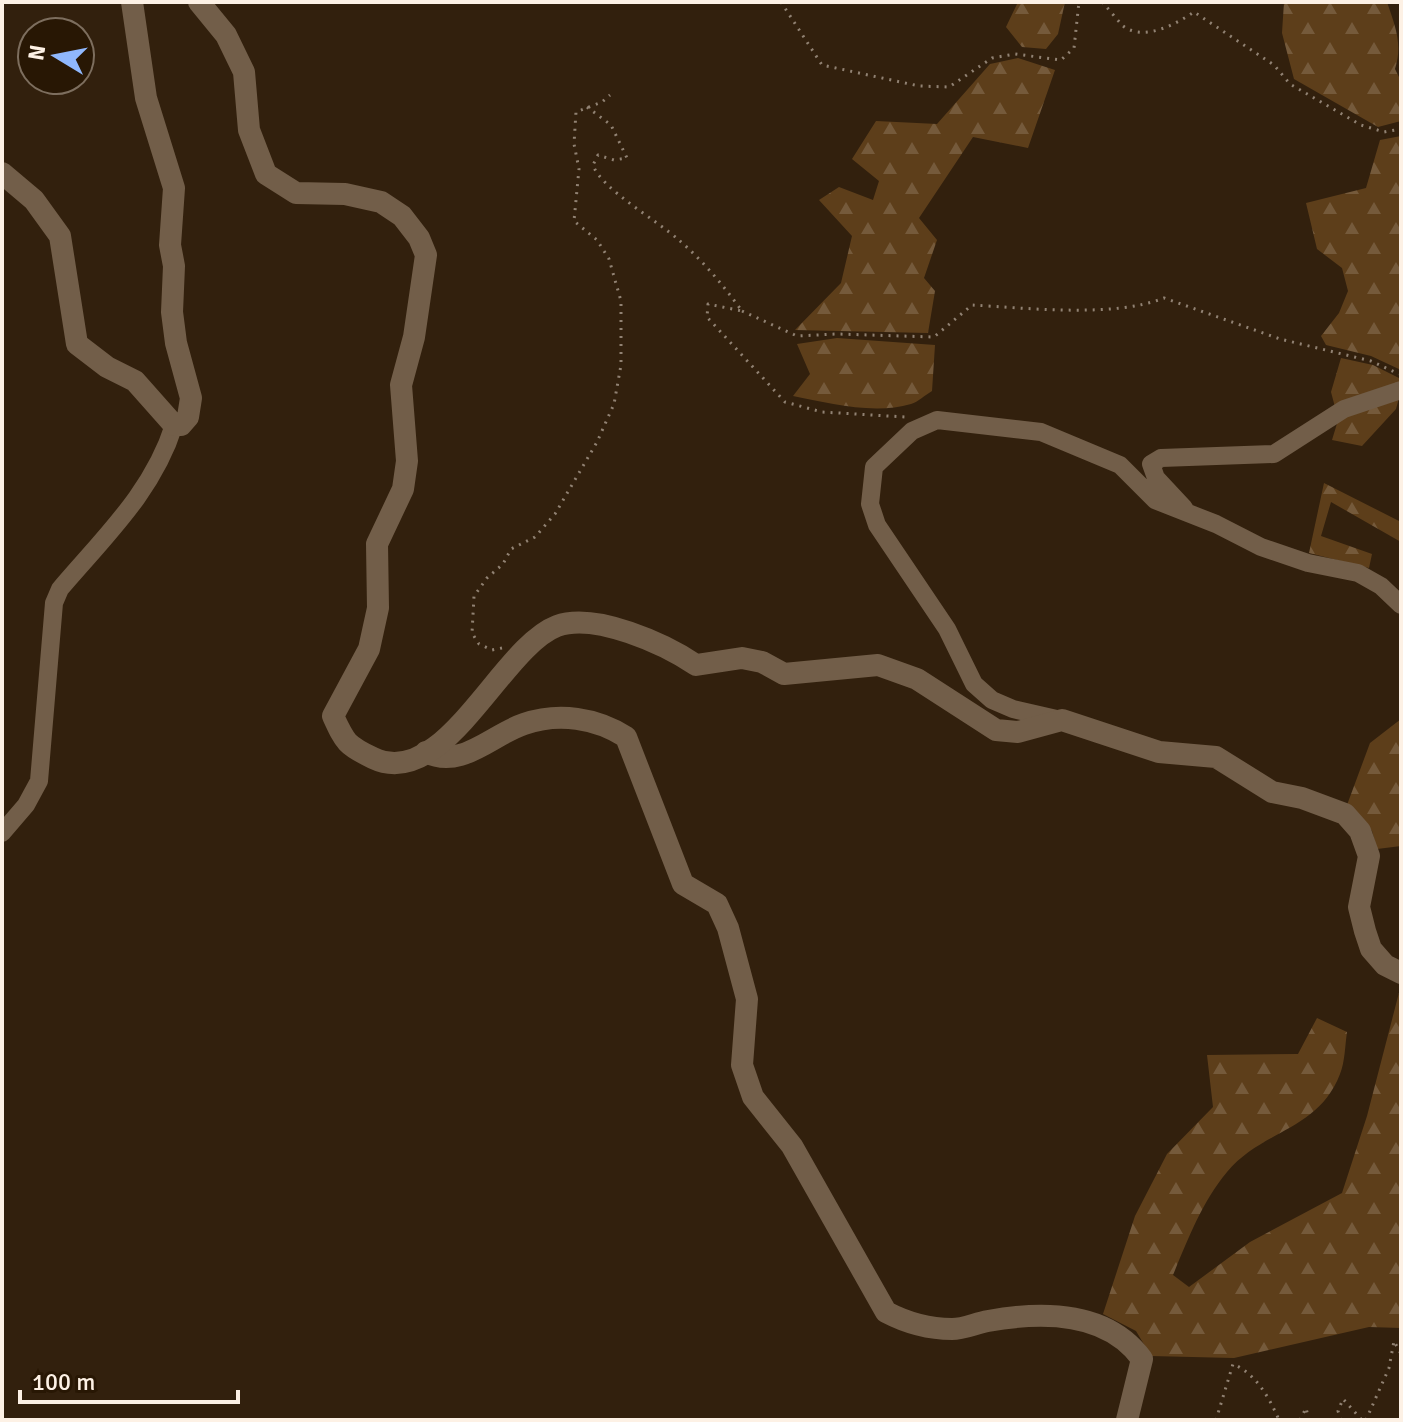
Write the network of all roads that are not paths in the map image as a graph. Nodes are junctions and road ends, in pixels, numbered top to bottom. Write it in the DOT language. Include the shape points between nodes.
graph roads {
  1 [pos="132,2"];
  2 [pos="199,2"];
  3 [pos="2,173"];
  4 [pos="1401,390"];
  5 [pos="174,425"];
  6 [pos="1185,510"];
  7 [pos="1401,605"];
  8 [pos="1062,720"];
  9 [pos="426,752"];
  10 [pos="2,833"];
  11 [pos="1401,973"];
  12 [pos="1127,1420"];
  1 -- 5 [label="main road" via="146,98 174,188 172,312 191,398 188,417"];
  2 -- 9 [label="main road" via="226,35 244,72 249,130 266,174 296,193 345,194 381,202 402,216 426,255 401,385 407,461 403,489 377,544 378,608 369,649 333,716 346,745 380,761 397,763"];
  3 -- 5 [label="main road" via="34,200 60,236 77,344 135,381"];
  4 -- 6 [label="street" via="1344,409 1274,454 1161,458 1151,464 1156,478"];
  5 -- 10 [label="street" via="140,498 60,589 54,603 39,781"];
  6 -- 7 [label="street" via="1261,547 1358,573"];
  6 -- 8 [label="street" via="1155,500 1120,465 1041,432 937,420 912,431 874,467 870,504 877,525 947,629 974,684 1013,709"];
  8 -- 9 [label="main road" via="1018,732 996,730 917,679 878,665 784,674 742,658 696,665 663,646 598,626 561,625 525,648 461,723"];
  8 -- 11 [label="main road" via="1159,752 1216,757 1272,792 1345,814 1360,831 1369,856 1359,907 1371,949"];
  9 -- 12 [label="main road" via="442,760 461,756 525,723 583,718 626,737 683,884 717,904 728,928 747,999 742,1065 753,1097 792,1146 886,1312 929,1328 1049,1315 1106,1327 1129,1340 1142,1359"];
}
